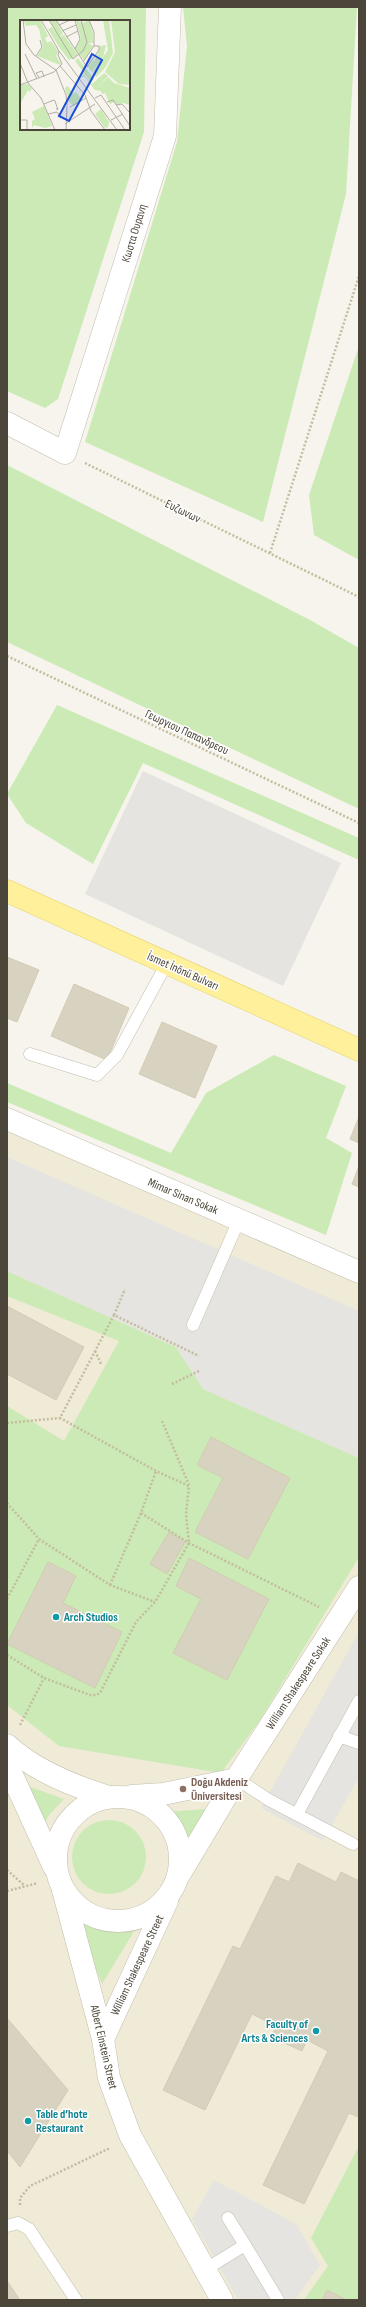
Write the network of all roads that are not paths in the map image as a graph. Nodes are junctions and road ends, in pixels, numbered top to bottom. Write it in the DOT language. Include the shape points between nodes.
graph roads {
  1 [pos="170,7"];
  2 [pos="7,423"];
  3 [pos="7,891"];
  4 [pos="167,963"];
  5 [pos="359,1050"];
  6 [pos="30,1054"];
  7 [pos="7,1119"];
  8 [pos="239,1220"];
  9 [pos="359,1272"];
  10 [pos="193,1325"];
  11 [pos="359,1588"];
  12 [pos="359,1701"];
  13 [pos="339,1736"];
  14 [pos="359,1743"];
  15 [pos="8,1752"];
  16 [pos="237,1779"];
  17 [pos="117,1797"];
  18 [pos="297,1814"];
  19 [pos="353,1844"];
  20 [pos="59,1880"];
  21 [pos="175,1883"];
  22 [pos="103,2039"];
  23 [pos="228,2218"];
  24 [pos="12,2224"];
  25 [pos="244,2245"];
  26 [pos="206,2269"];
  27 [pos="76,2300"];
  28 [pos="222,2300"];
  29 [pos="278,2300"];
  1 -- 2 [label="street, Κωστα Ουρανη" via="165,136 65,453"];
  3 -- 4 [label="main road, İsmet İnönü Bulvarı"];
  4 -- 5 [label="main road, İsmet İnönü Bulvarı"];
  4 -- 6 [label="lane" via="117,1055 97,1075"];
  7 -- 8 [label="street, Mimar Sinan Sokak"];
  8 -- 9 [label="street, Mimar Sinan Sokak"];
  8 -- 10 [label="lane"];
  11 -- 16 [label="street, William Shakespeare Sokak"];
  12 -- 13 [label="lane"];
  13 -- 14 [label="lane"];
  13 -- 18 [label="lane"];
  15 -- 17 [label="street" via="71,1784"];
  15 -- 20 [label="street, Albert Einstein Street"];
  16 -- 17 [label="street" via="163,1794"];
  16 -- 18 [label="lane" via="268,1800"];
  16 -- 21 [label="street, William Shakespeare Street"];
  17 -- 20 [label="street" via="93,1802 78,1810 67,1823 59,1838 55,1854"];
  17 -- 21 [label="street" via="143,1801 158,1810 170,1824 178,1840 181,1858"];
  18 -- 19 [label="lane"];
  20 -- 21 [label="street" via="73,1903 86,1913 118,1922 134,1920 149,1913 162,1904"];
  20 -- 22 [label="street, Albert Einstein Street"];
  21 -- 22 [label="street, William Shakespeare Street"];
  22 -- 26 [label="street, Albert Einstein Street" via="109,2078 130,2135"];
  23 -- 25 [label="lane"];
  24 -- 27 [label="lane" via="29,2229"];
  25 -- 26 [label="lane"];
  25 -- 29 [label="lane"];
  26 -- 28 [label="street, Albert Einstein Street"];
}
